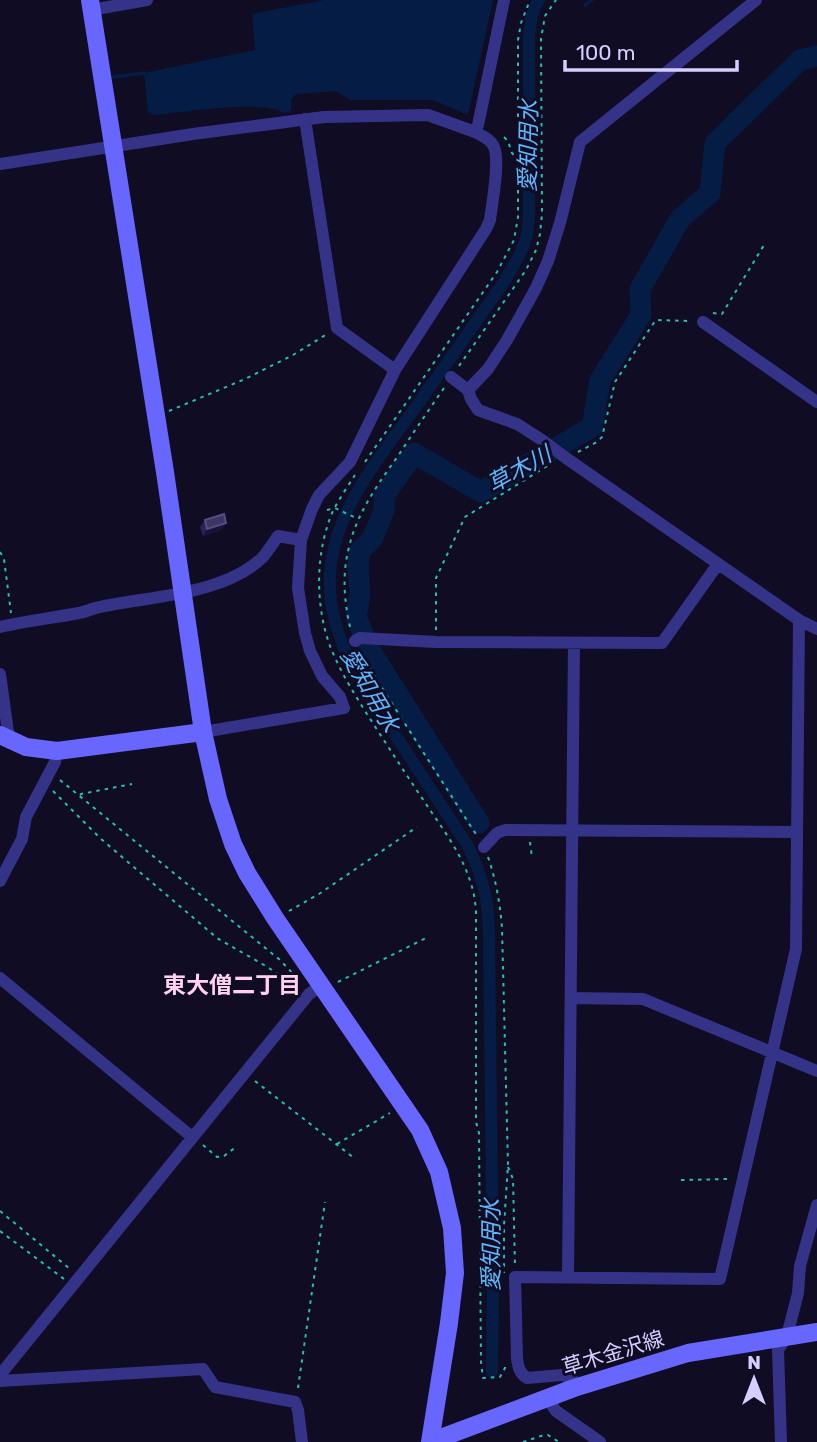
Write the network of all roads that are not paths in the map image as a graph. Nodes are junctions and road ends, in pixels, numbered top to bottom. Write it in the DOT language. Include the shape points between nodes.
graph roads {
  1 [pos="147,0"];
  2 [pos="504,0"];
  3 [pos="756,0"];
  4 [pos="90,5"];
  5 [pos="305,119"];
  6 [pos="475,132"];
  7 [pos="114,146"];
  8 [pos="0,164"];
  9 [pos="703,321"];
  10 [pos="395,370"];
  11 [pos="451,377"];
  12 [pos="468,390"];
  13 [pos="817,402"];
  14 [pos="301,540"];
  15 [pos="718,564"];
  16 [pos="184,593"];
  17 [pos="799,620"];
  18 [pos="6,626"];
  19 [pos="817,629"];
  20 [pos="355,640"];
  21 [pos="574,643"];
  22 [pos="0,674"];
  23 [pos="204,732"];
  24 [pos="5,737"];
  25 [pos="57,751"];
  26 [pos="571,831"];
  27 [pos="797,832"];
  28 [pos="484,847"];
  29 [pos="0,881"];
  30 [pos="0,978"];
  31 [pos="315,990"];
  32 [pos="571,998"];
  33 [pos="771,1051"];
  34 [pos="817,1071"];
  35 [pos="193,1137"];
  36 [pos="817,1205"];
  37 [pos="568,1277"];
  38 [pos="817,1332"];
  39 [pos="787,1336"];
  40 [pos="0,1375"];
  41 [pos="0,1381"];
  42 [pos="574,1388"];
  43 [pos="547,1398"];
  44 [pos="302,1442"];
  45 [pos="430,1442"];
  46 [pos="600,1442"];
  47 [pos="781,1442"];
  1 -- 4 [label="street"];
  2 -- 6 [label="street"];
  3 -- 12 [label="street" via="580,142 548,261 536,288 495,359"];
  4 -- 7 [label="street"];
  5 -- 6 [label="street" via="428,115"];
  5 -- 7 [label="street"];
  5 -- 10 [label="street" via="337,328"];
  6 -- 10 [label="street" via="488,139 498,158 490,219"];
  7 -- 8 [label="street"];
  7 -- 16 [label="street"];
  9 -- 13 [label="street"];
  10 -- 14 [label="street" via="349,462 319,495"];
  11 -- 12 [label="street"];
  12 -- 15 [label="street" via="478,410 542,440"];
  14 -- 16 [label="street" via="278,536 249,568"];
  14 -- 23 [label="street" via="298,588 305,633 322,676 344,708"];
  15 -- 17 [label="street"];
  15 -- 21 [label="street" via="662,643"];
  16 -- 18 [label="street"];
  16 -- 23 [label="street"];
  17 -- 19 [label="street"];
  17 -- 27 [label="street"];
  20 -- 21 [label="street"];
  21 -- 26 [label="street"];
  22 -- 24 [label="street"];
  23 -- 25 [label="street"];
  23 -- 31 [label="street" via="233,844"];
  24 -- 25 [label="street" via="26,747"];
  25 -- 29 [label="street"];
  26 -- 27 [label="street"];
  26 -- 28 [label="street" via="505,830"];
  26 -- 32 [label="street"];
  27 -- 33 [label="street" via="796,949"];
  30 -- 35 [label="street"];
  31 -- 35 [label="street"];
  31 -- 45 [label="street" via="420,1130 439,1172 453,1228 455,1273"];
  32 -- 33 [label="street" via="643,999"];
  32 -- 37 [label="street"];
  33 -- 34 [label="street"];
  33 -- 37 [label="street" via="720,1279"];
  35 -- 40 [label="street"];
  36 -- 39 [label="street"];
  37 -- 42 [label="street" via="510,1277 519,1369 527,1378 572,1378"];
  38 -- 39 [label="street, 草木金沢線"];
  39 -- 42 [label="street, 草木金沢線" via="688,1353"];
  39 -- 47 [label="street" via="778,1350"];
  41 -- 44 [label="street" via="203,1368 215,1387 295,1402"];
  42 -- 43 [label="street, 草木金沢線"];
  43 -- 45 [label="street, 草木金沢線"];
  43 -- 46 [label="street" via="556,1411"];
}
